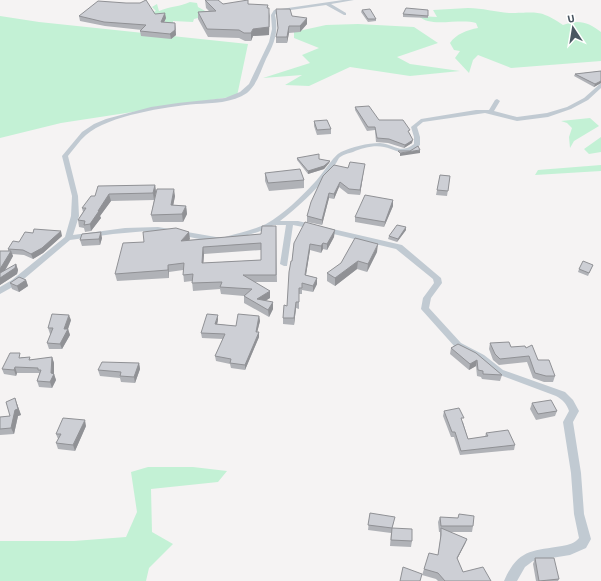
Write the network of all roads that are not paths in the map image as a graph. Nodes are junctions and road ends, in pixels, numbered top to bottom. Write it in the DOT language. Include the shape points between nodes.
graph roads {
  1 [pos="352,0"];
  2 [pos="326,3"];
  3 [pos="344,14"];
  4 [pos="601,85"];
  5 [pos="497,101"];
  6 [pos="490,113"];
  7 [pos="272,223"];
  8 [pos="290,223"];
  9 [pos="68,238"];
  10 [pos="284,264"];
  11 [pos="0,291"];
  12 [pos="510,581"];
  1 -- 2 [label="street"];
  2 -- 3 [label="street"];
  2 -- 9 [label="street" via="274,12 273,38 269,49 252,86 244,93 229,98 178,104 120,117 104,121 85,132 65,156 75,196 75,216"];
  4 -- 6 [label="street" via="586,99 558,112 517,119"];
  5 -- 6 [label="street"];
  6 -- 7 [label="street" via="476,112 421,121 414,127 417,145 410,151 402,152 379,145 342,153 313,187"];
  7 -- 8 [label="street"];
  7 -- 9 [label="street" via="223,240 174,231 142,229"];
  8 -- 10 [label="street"];
  8 -- 12 [label="street" via="343,233 402,249 437,278 438,283 427,298 425,309 458,345 481,357 500,372 559,393 568,399 574,411 568,422 579,514 585,539 582,544 570,550 531,556 521,563"];
  9 -- 11 [label="street" via="15,282"];
}
